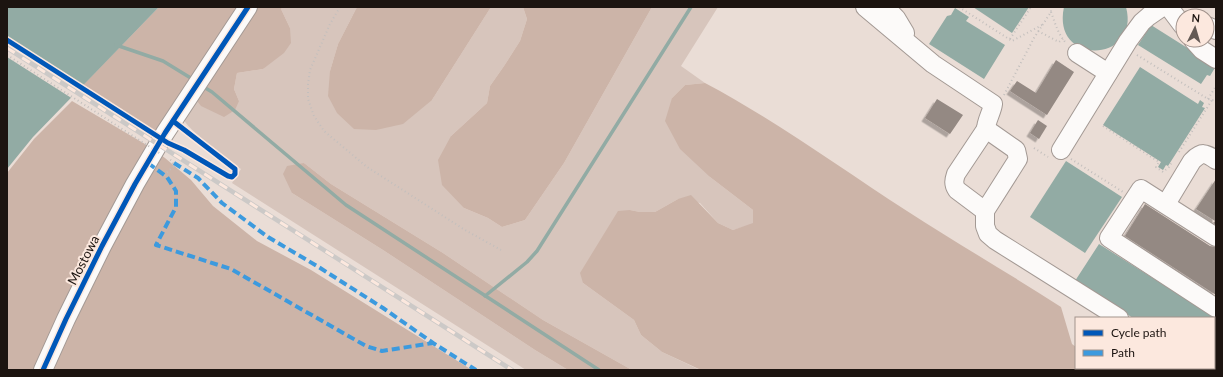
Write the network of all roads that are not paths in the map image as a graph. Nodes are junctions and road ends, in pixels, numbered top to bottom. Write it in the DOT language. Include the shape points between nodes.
graph roads {
  1 [pos="248,7"];
  2 [pos="865,7"];
  3 [pos="885,7"];
  4 [pos="1171,10"];
  5 [pos="911,46"];
  6 [pos="1200,48"];
  7 [pos="1077,53"];
  8 [pos="1216,58"];
  9 [pos="1108,73"];
  10 [pos="986,129"];
  11 [pos="1060,155"];
  12 [pos="1216,160"];
  13 [pos="1166,204"];
  14 [pos="986,211"];
  15 [pos="1216,237"];
  16 [pos="1216,308"];
  17 [pos="1117,317"];
  18 [pos="43,370"];
  1 -- 18 [label="street, Mostowa" via="165,133 154,158 135,184 102,246"];
  2 -- 5 [label="street"];
  3 -- 5 [label="street" via="899,22"];
  4 -- 9 [label="street" via="1149,16 1142,22"];
  5 -- 10 [label="street" via="993,104"];
  6 -- 8 [label="street"];
  7 -- 9 [label="street"];
  9 -- 11 [label="street"];
  10 -- 14 [label="street" via="1016,150 1018,159"];
  10 -- 14 [label="street" via="956,174 954,186"];
  12 -- 13 [label="street" via="1208,154 1202,153 1197,156"];
  13 -- 15 [label="street"];
  13 -- 16 [label="street" via="1141,189 1109,238"];
  14 -- 17 [label="street" via="985,226 988,234 995,240"];
}
